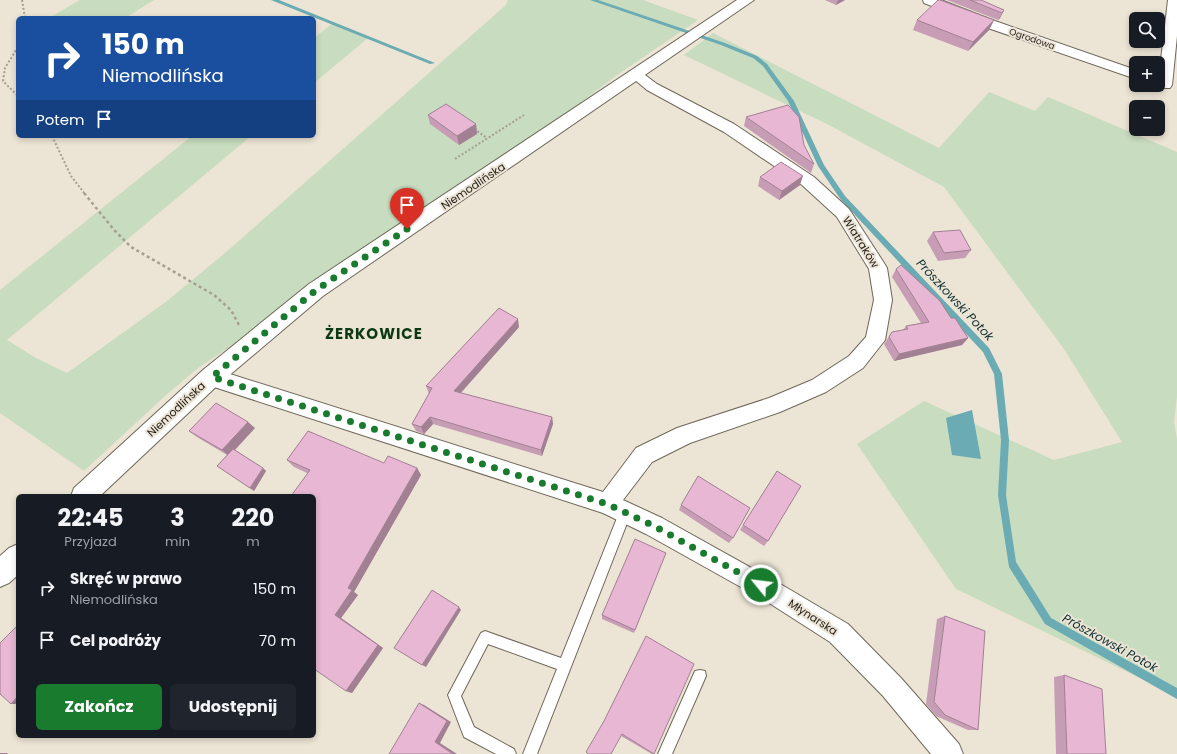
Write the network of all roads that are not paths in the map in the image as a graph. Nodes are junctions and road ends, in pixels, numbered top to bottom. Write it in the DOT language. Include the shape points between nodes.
graph roads {
  1 [pos="747,0"];
  2 [pos="929,0"];
  3 [pos="1174,0"];
  4 [pos="1129,73"];
  5 [pos="636,75"];
  6 [pos="1167,85"];
  7 [pos="212,377"];
  8 [pos="85,494"];
  9 [pos="616,508"];
  10 [pos="16,559"];
  11 [pos="0,574"];
  12 [pos="566,666"];
  13 [pos="700,676"];
  14 [pos="509,754"];
  15 [pos="530,754"];
  16 [pos="665,754"];
  17 [pos="949,754"];
  1 -- 5 [label="main road, Niemodlińska"];
  2 -- 4 [label="street, Ogrodowa"];
  3 -- 6 [label="street"];
  5 -- 7 [label="main road, Niemodlińska" via="316,290"];
  5 -- 9 [label="street, Wiatraków" via="652,87 729,128 808,181 843,213 878,268 883,300 875,340 856,362 819,386 773,406 684,435 644,455"];
  7 -- 8 [label="main road, Niemodlińska"];
  7 -- 9 [label="street, Młynarska"];
  9 -- 12 [label="lane"];
  9 -- 17 [label="street, Młynarska" via="654,526 774,593 839,633 892,687"];
  10 -- 11 [label="main road"];
  12 -- 14 [label="lane" via="485,637 454,695 469,732"];
  12 -- 15 [label="lane"];
  13 -- 16 [label="lane"];
}
